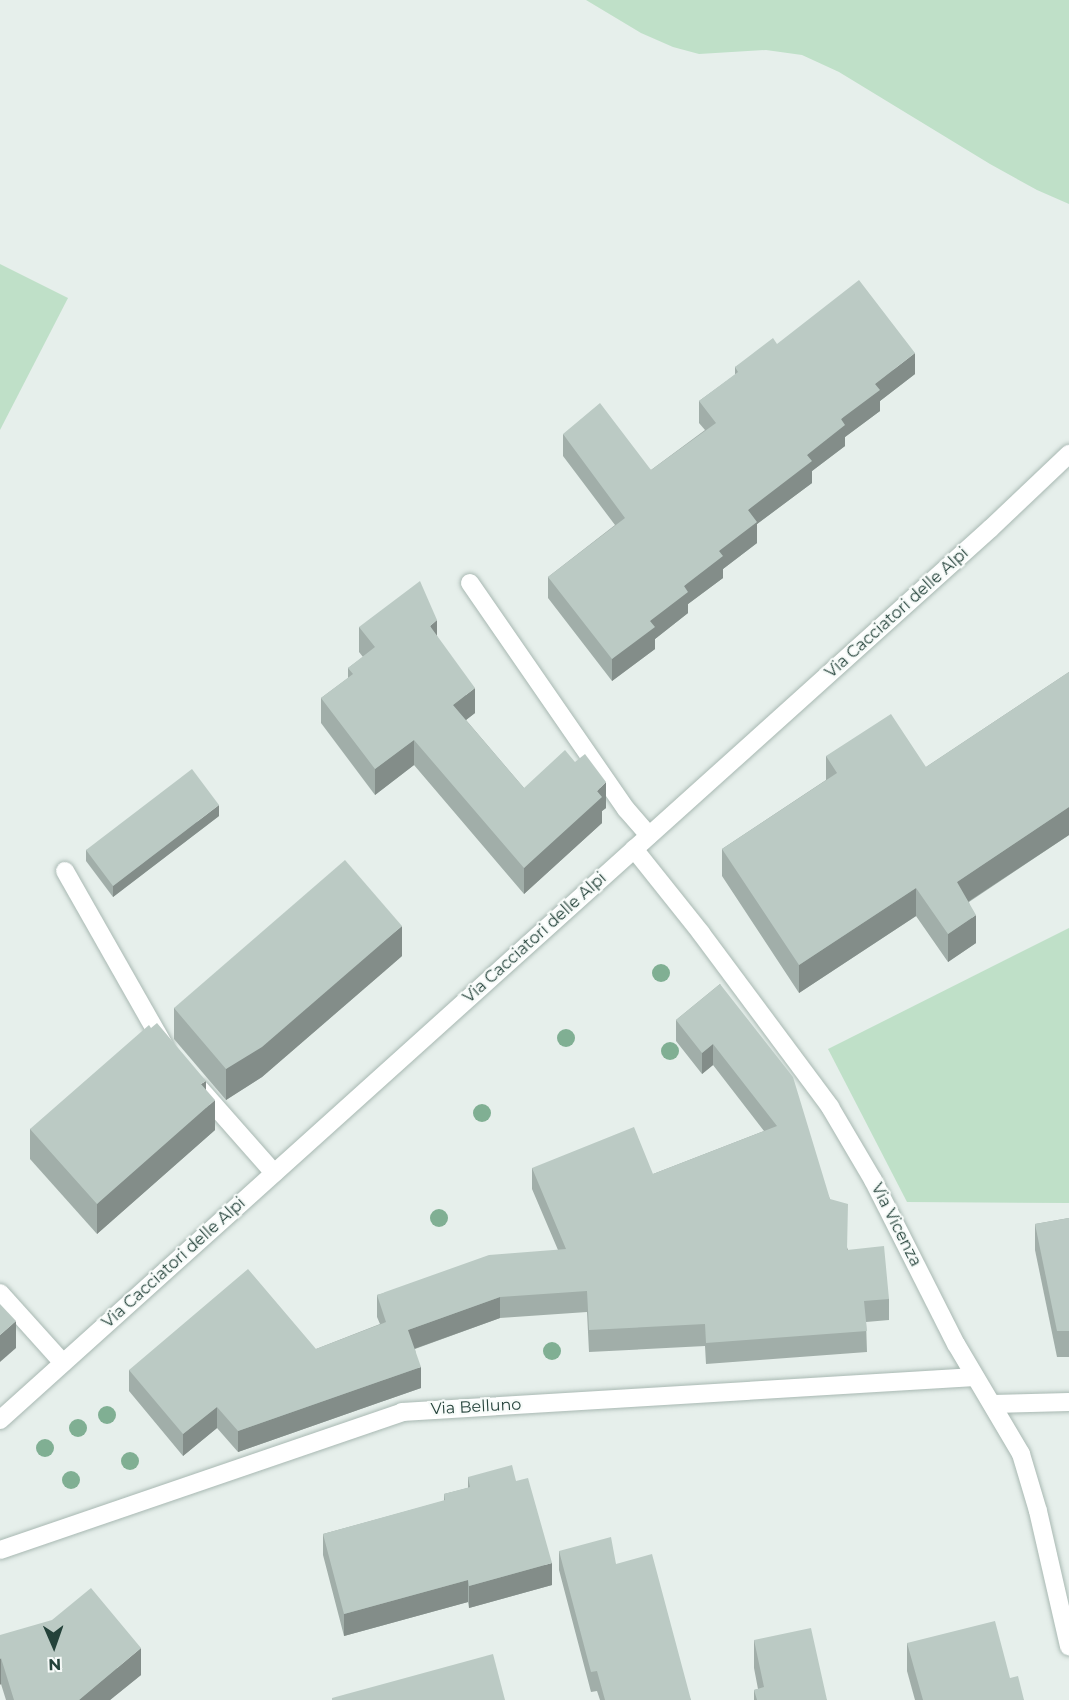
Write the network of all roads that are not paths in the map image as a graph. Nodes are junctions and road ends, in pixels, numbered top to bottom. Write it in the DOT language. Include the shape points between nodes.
graph roads {
  1 [pos="1069,454"];
  2 [pos="470,583"];
  3 [pos="649,835"];
  4 [pos="634,849"];
  5 [pos="65,871"];
  6 [pos="274,1173"];
  7 [pos="0,1293"];
  8 [pos="63,1363"];
  9 [pos="975,1377"];
  10 [pos="1069,1402"];
  11 [pos="993,1404"];
  12 [pos="0,1420"];
  13 [pos="0,1550"];
  14 [pos="1069,1646"];
  1 -- 3 [label="street, Via Cacciatori delle Alpi"];
  2 -- 3 [label="street" via="626,809"];
  3 -- 4 [label="street, Via Cacciatori delle Alpi"];
  4 -- 6 [label="street, Via Cacciatori delle Alpi"];
  4 -- 9 [label="street, Via Vicenza" via="830,1107 873,1180"];
  5 -- 6 [label="street" via="158,1036"];
  6 -- 8 [label="street, Via Cacciatori delle Alpi"];
  7 -- 8 [label="street"];
  8 -- 12 [label="street, Via Cacciatori delle Alpi"];
  9 -- 11 [label="street, Via Vicenza"];
  9 -- 13 [label="street, Via Belluno" via="402,1412"];
  10 -- 11 [label="street"];
  11 -- 14 [label="street, Via Vicenza" via="1031,1483"];
}
